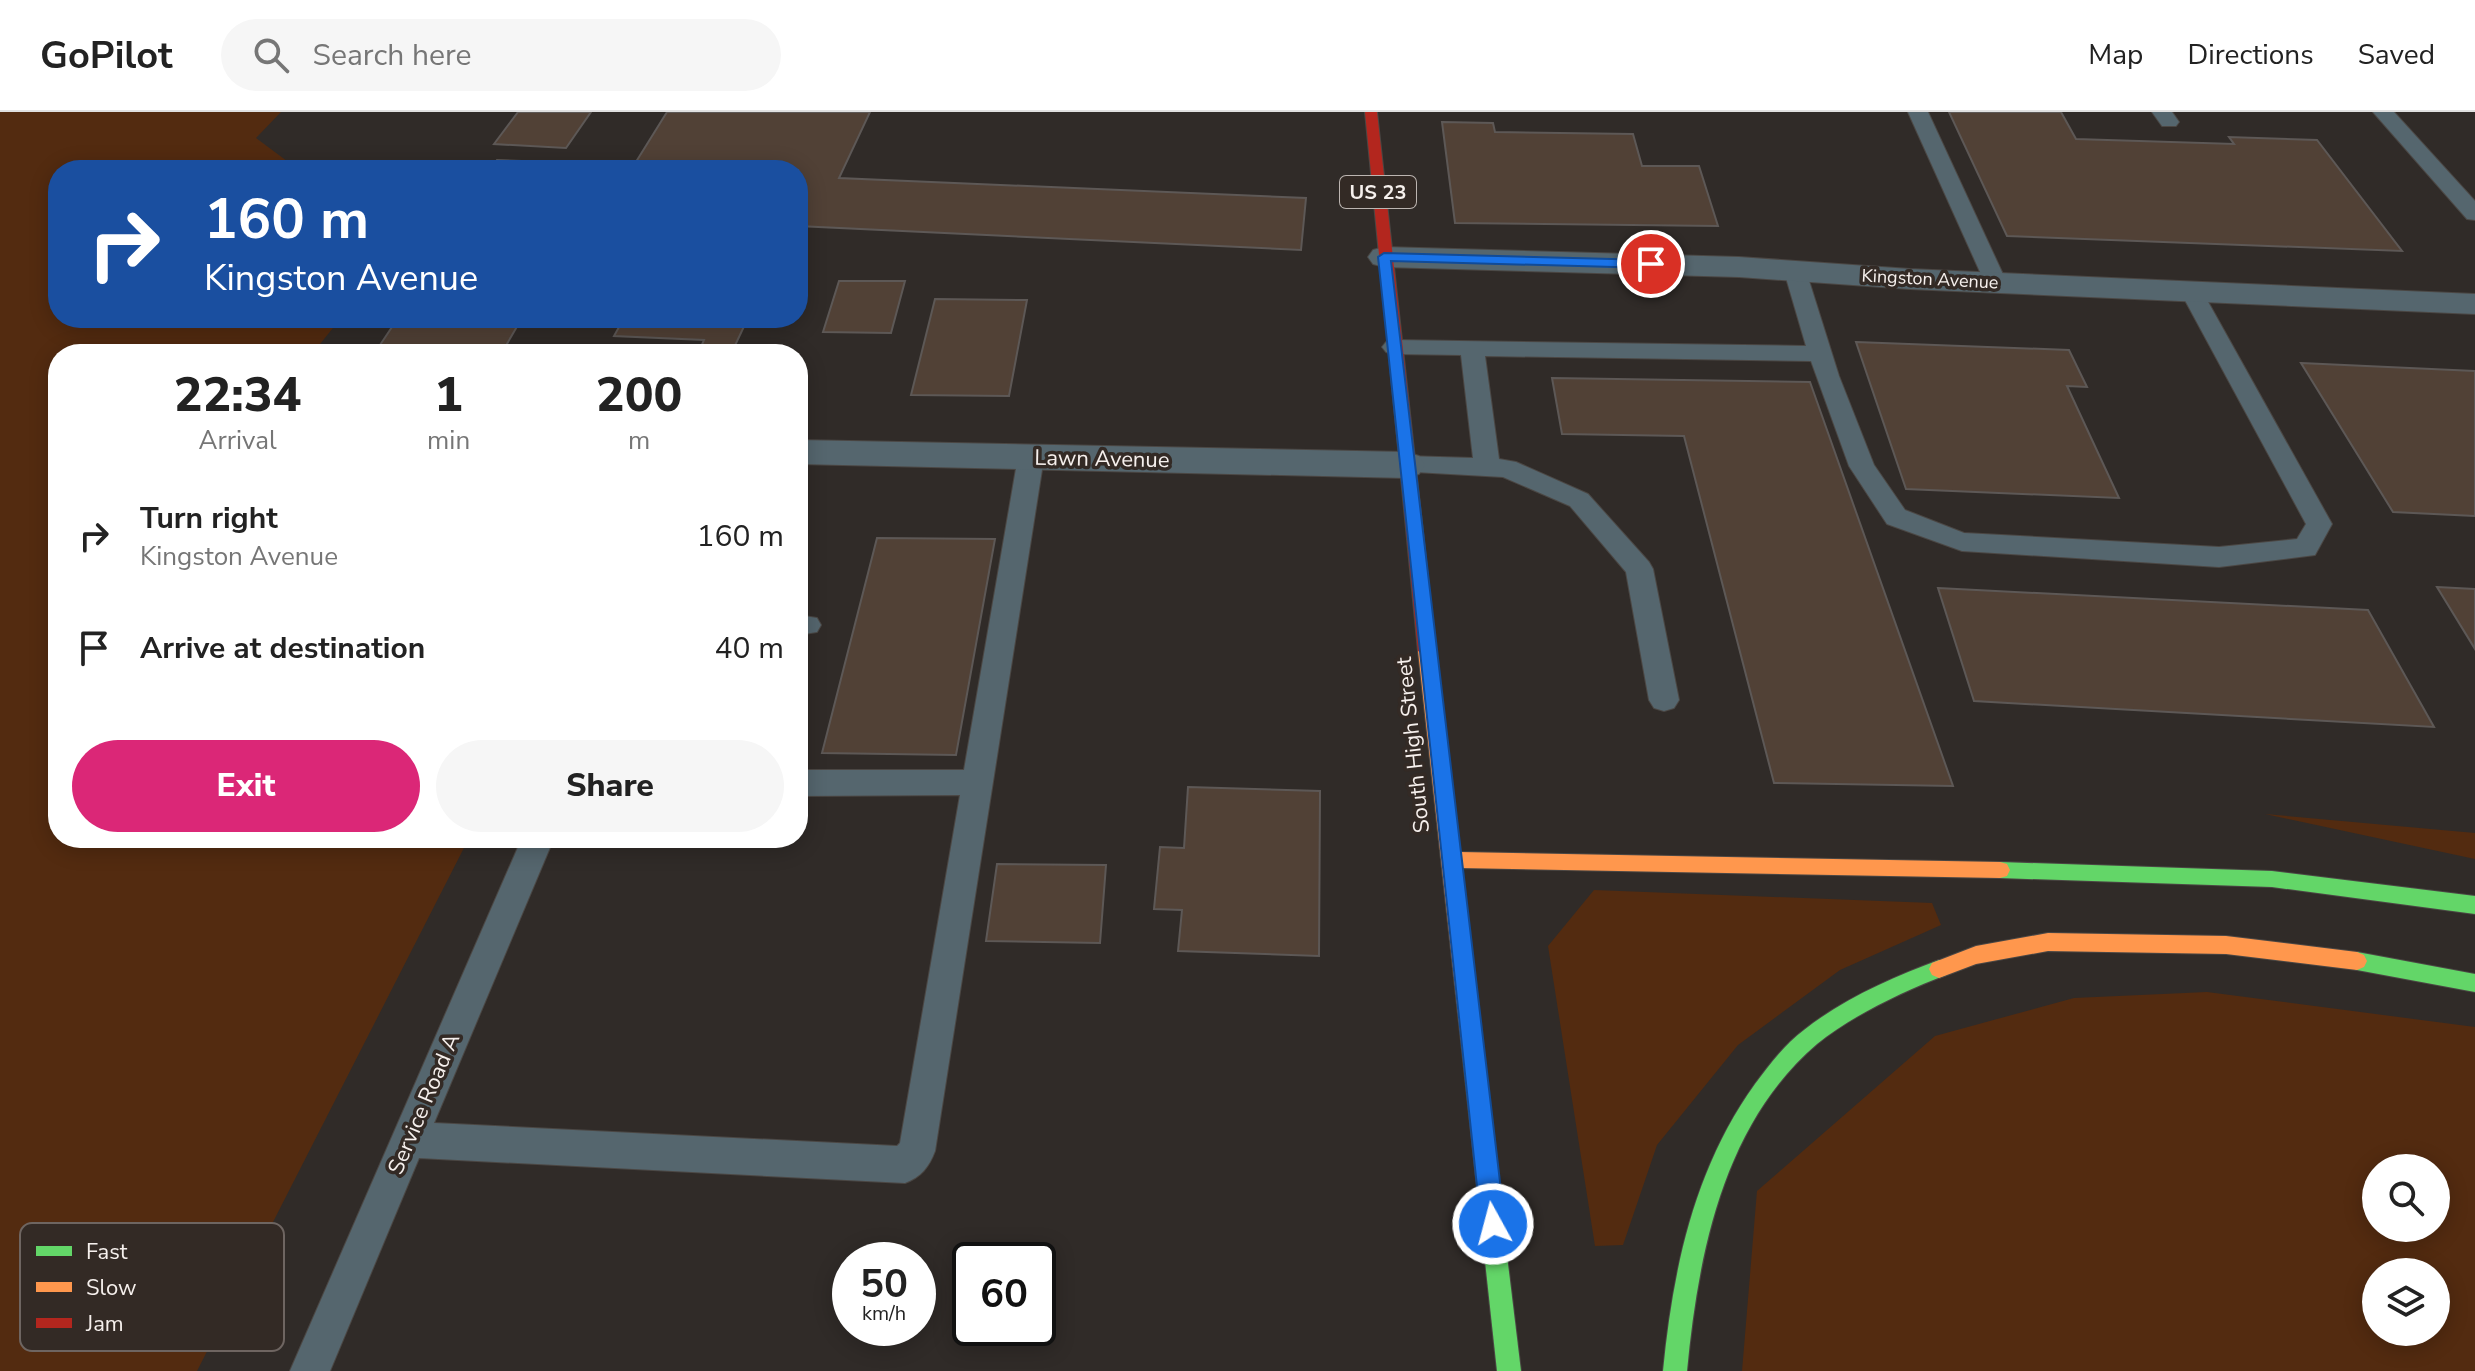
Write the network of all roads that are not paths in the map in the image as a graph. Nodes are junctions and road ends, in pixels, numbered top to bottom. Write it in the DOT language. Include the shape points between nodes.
graph roads {
  1 [pos="1371,112"];
  2 [pos="1918,112"];
  3 [pos="2383,112"];
  4 [pos="2475,214"];
  5 [pos="1384,257"];
  6 [pos="1795,271"];
  7 [pos="1996,283"];
  8 [pos="2191,291"];
  9 [pos="2475,304"];
  10 [pos="1394,347"];
  11 [pos="1472,349"];
  12 [pos="1820,354"];
  13 [pos="808,452"];
  14 [pos="1031,457"];
  15 [pos="1406,465"];
  16 [pos="1487,467"];
  17 [pos="1664,700"];
  18 [pos="978,782"];
  19 [pos="808,783"];
  20 [pos="534,848"];
  21 [pos="1450,860"];
  22 [pos="2475,905"];
  23 [pos="2475,983"];
  24 [pos="409,1140"];
  25 [pos="310,1371"];
  26 [pos="1509,1371"];
  27 [pos="1675,1371"];
  1 -- 5 [label="main road, South High Street / US 23"];
  2 -- 7 [label="lane"];
  3 -- 4 [label="lane"];
  5 -- 6 [label="street, Kingston Avenue"];
  5 -- 10 [label="main road, South High Street / US 23"];
  6 -- 7 [label="street, Kingston Avenue"];
  6 -- 12 [label="lane"];
  7 -- 8 [label="street, Kingston Avenue"];
  8 -- 9 [label="street, Kingston Avenue"];
  8 -- 12 [label="lane" via="2319,524 2306,548 2219,557 1962,542 1896,517 1862,466"];
  10 -- 11 [label="lane"];
  10 -- 15 [label="main road, South High Street / US 23"];
  11 -- 12 [label="lane"];
  11 -- 16 [label="lane"];
  13 -- 14 [label="street, Lawn Avenue"];
  14 -- 15 [label="street, Lawn Avenue"];
  14 -- 18 [label="lane"];
  15 -- 16 [label="lane"];
  15 -- 21 [label="main road, South High Street / US 23"];
  16 -- 17 [label="lane" via="1507,468 1579,500 1639,569"];
  18 -- 19 [label="lane"];
  18 -- 24 [label="lane" via="917,1151 905,1165"];
  20 -- 24 [label="lane, Service Road A"];
  21 -- 22 [label="main road" via="2272,879"];
  21 -- 26 [label="main road, South High Street / US 23"];
  23 -- 27 [label="main road" via="2335,957 2226,945 2048,942 1976,955 1897,984 1807,1039 1747,1110 1701,1210 1680,1303"];
  24 -- 25 [label="lane, Service Road A"];
}
